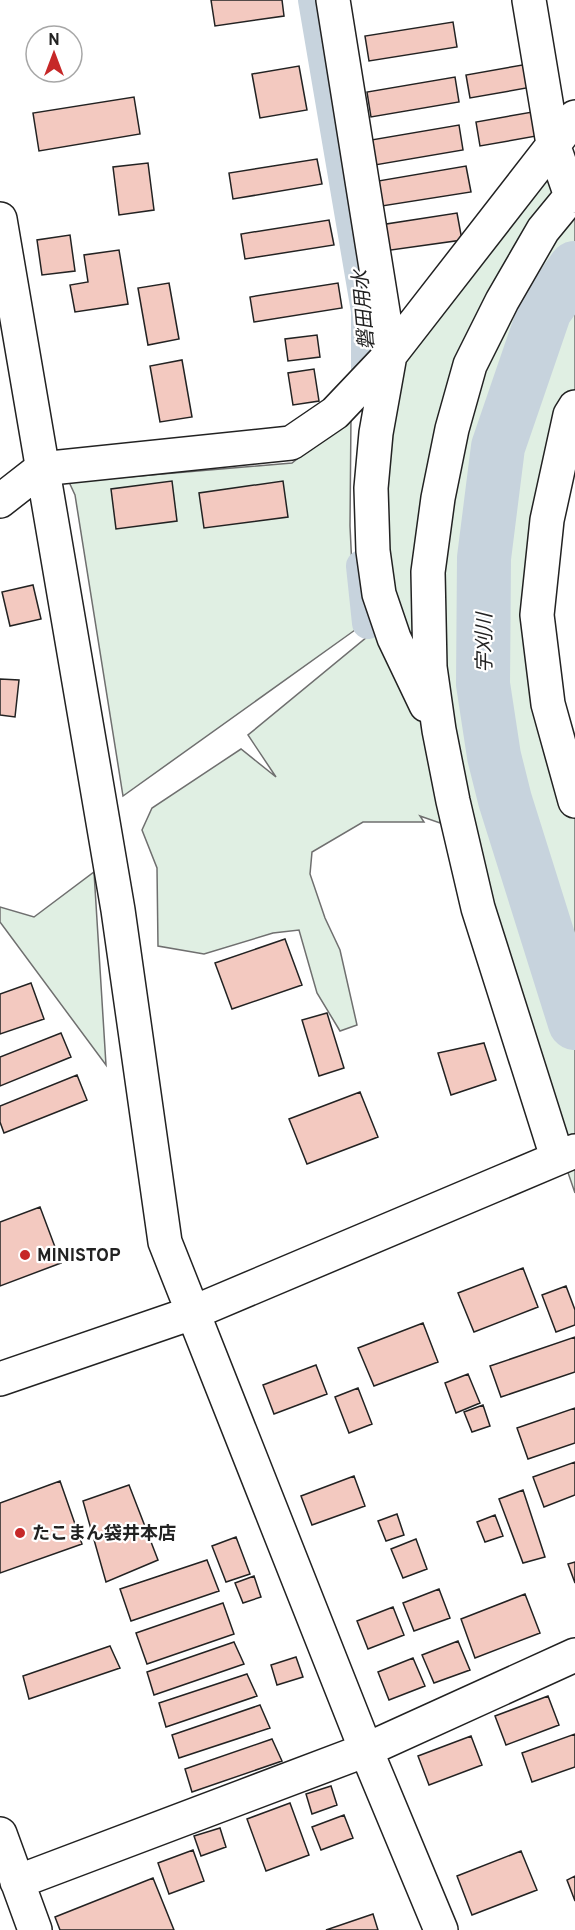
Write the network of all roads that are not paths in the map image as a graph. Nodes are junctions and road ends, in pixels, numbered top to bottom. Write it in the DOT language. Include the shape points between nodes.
graph roads {
  1 [pos="333,0"];
  2 [pos="529,0"];
  3 [pos="575,117"];
  4 [pos="553,144"];
  5 [pos="573,193"];
  6 [pos="0,219"];
  7 [pos="390,355"];
  8 [pos="575,407"];
  9 [pos="42,470"];
  10 [pos="0,501"];
  11 [pos="439,730"];
  12 [pos="575,801"];
  13 [pos="567,1154"];
  14 [pos="192,1314"];
  15 [pos="0,1379"];
  16 [pos="575,1655"];
  17 [pos="366,1750"];
  18 [pos="0,1834"];
  19 [pos="17,1882"];
  20 [pos="35,1930"];
  21 [pos="441,1930"];
  1 -- 7 [label="street"];
  2 -- 4 [label="street"];
  3 -- 4 [label="street"];
  4 -- 5 [label="street"];
  4 -- 7 [label="street"];
  5 -- 11 [label="street" via="543,230 502,301 470,365 452,429 428,572 430,667"];
  6 -- 9 [label="street"];
  7 -- 9 [label="street" via="335,413 291,443"];
  7 -- 11 [label="street" via="371,488 374,562 379,594 394,638"];
  8 -- 12 [label="street" via="547,520 537,615 548,704"];
  9 -- 10 [label="street"];
  9 -- 14 [label="street" via="118,910 165,1242"];
  11 -- 13 [label="street" via="478,908"];
  13 -- 14 [label="street"];
  14 -- 15 [label="street"];
  14 -- 17 [label="street"];
  16 -- 17 [label="street"];
  17 -- 19 [label="street"];
  17 -- 21 [label="street"];
  18 -- 19 [label="street"];
  19 -- 20 [label="street"];
}
